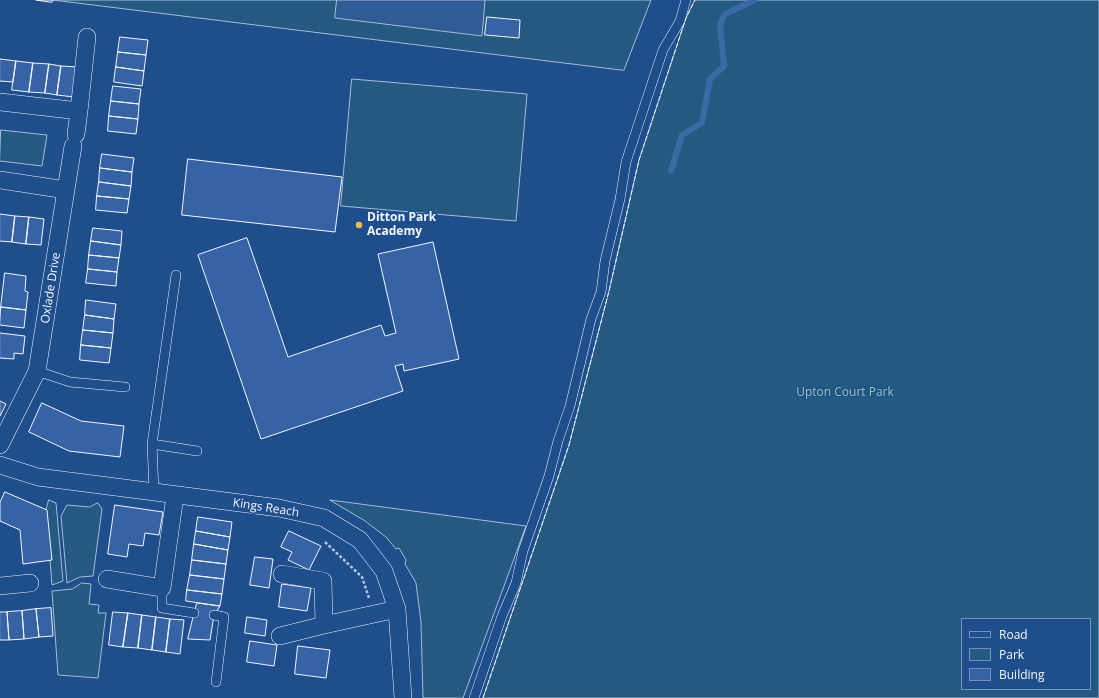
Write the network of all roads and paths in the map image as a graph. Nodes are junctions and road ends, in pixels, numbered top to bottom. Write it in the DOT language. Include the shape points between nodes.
graph roads {
  1 [pos="686,0"];
  2 [pos="87,37"];
  3 [pos="0,102"];
  4 [pos="79,111"];
  5 [pos="0,180"];
  6 [pos="66,190"];
  7 [pos="176,275"];
  8 [pos="37,371"];
  9 [pos="125,387"];
  10 [pos="152,444"];
  11 [pos="0,445"];
  12 [pos="198,451"];
  13 [pos="0,465"];
  14 [pos="154,492"];
  15 [pos="175,496"];
  16 [pos="282,574"];
  17 [pos="107,579"];
  18 [pos="30,582"];
  19 [pos="0,586"];
  20 [pos="162,588"];
  21 [pos="398,609"];
  22 [pos="194,613"];
  23 [pos="214,615"];
  24 [pos="324,626"];
  25 [pos="280,636"];
  26 [pos="216,682"];
  27 [pos="403,698"];
  28 [pos="474,698"];
  1 -- 28 [label="lane" via="680,21 663,50 626,162 600,292 570,406 550,476 523,551 516,583"];
  2 -- 4 [label="street, Oxlade Drive"];
  3 -- 4 [label="street"];
  4 -- 6 [label="street, Oxlade Drive"];
  5 -- 6 [label="street"];
  6 -- 8 [label="street, Oxlade Drive"];
  7 -- 10 [label="lane"];
  8 -- 9 [label="lane" via="70,382"];
  8 -- 11 [label="street, Oxlade Drive"];
  10 -- 12 [label="lane"];
  10 -- 14 [label="lane"];
  13 -- 14 [label="street, Kings Reach" via="38,477"];
  14 -- 15 [label="street, Kings Reach"];
  15 -- 20 [label="street"];
  15 -- 21 [label="street, Kings Reach" via="279,508 324,518 360,540 384,571"];
  16 -- 24 [label="street" via="323,581"];
  17 -- 20 [label="street"];
  18 -- 19 [label="street"];
  20 -- 22 [label="lane" via="162,608"];
  21 -- 24 [label="street"];
  21 -- 27 [label="street, Kings Reach"];
  23 -- 26 [label="lane" via="224,617"];
  24 -- 25 [label="street"];
}
